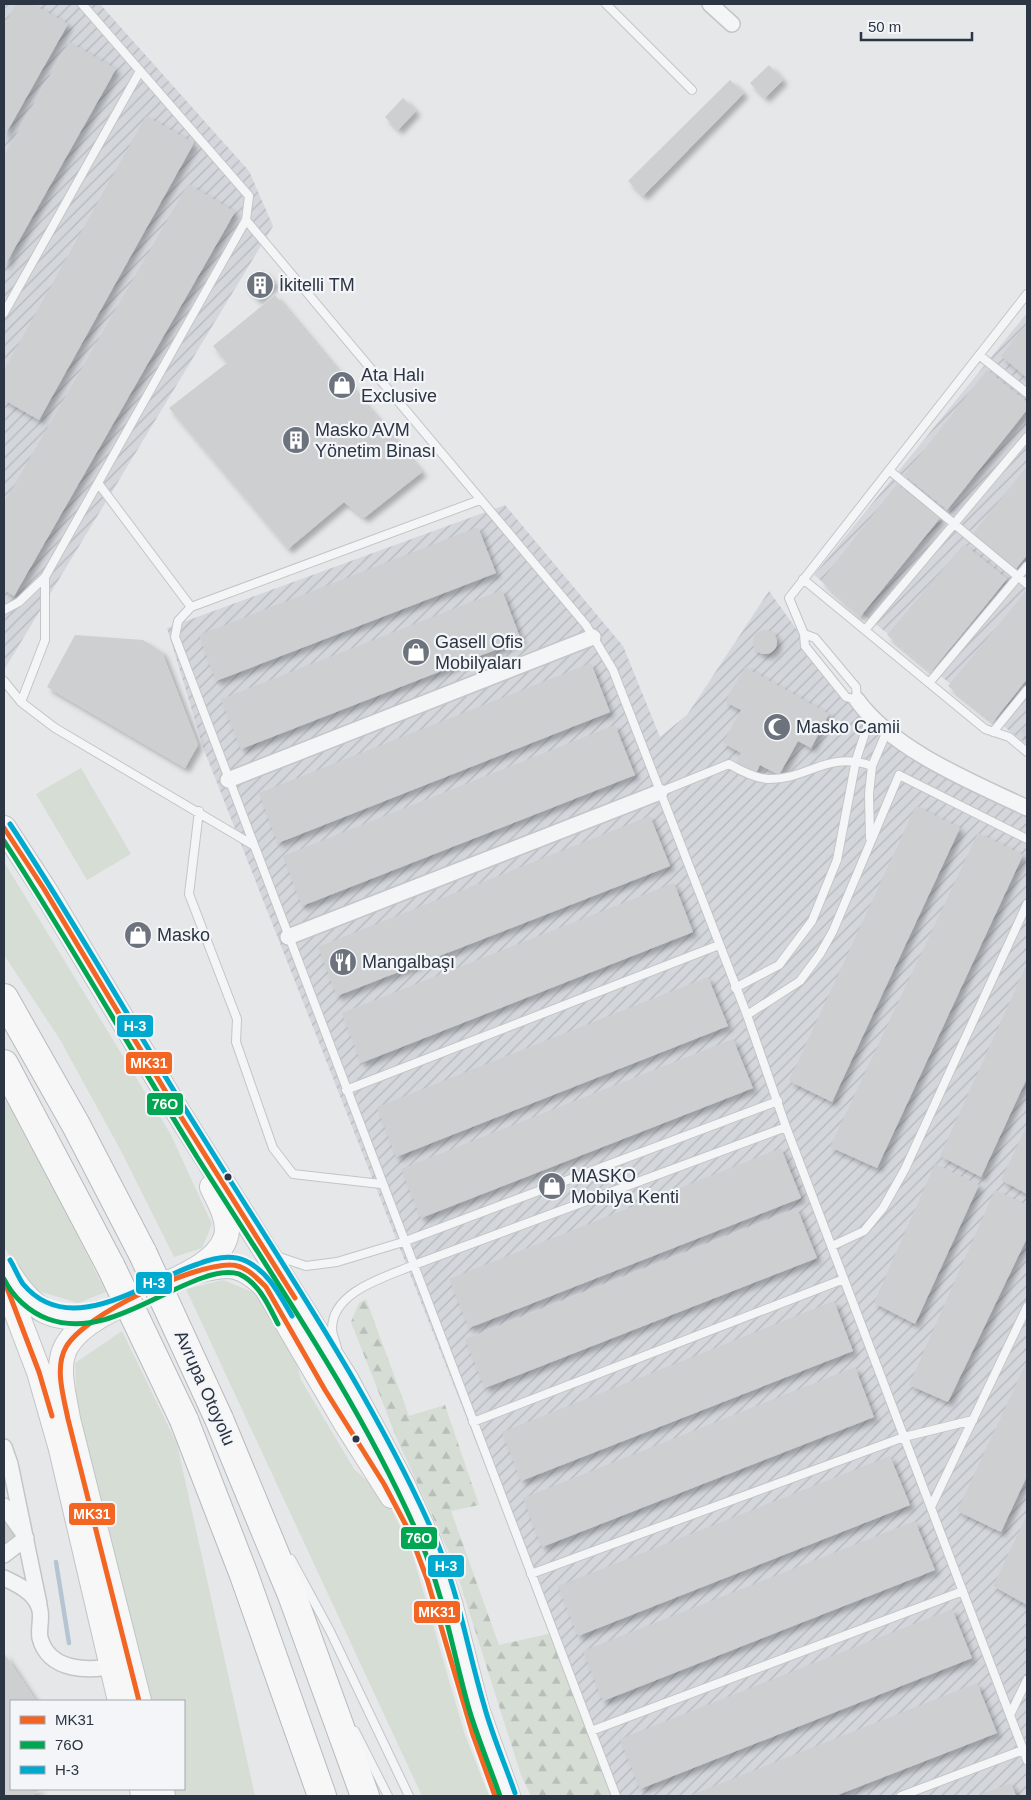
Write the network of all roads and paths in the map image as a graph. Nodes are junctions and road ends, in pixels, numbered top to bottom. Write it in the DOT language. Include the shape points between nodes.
graph roads {
  1 [pos="82,4"];
  2 [pos="606,4"];
  3 [pos="710,4"];
  4 [pos="732,24"];
  5 [pos="140,71"];
  6 [pos="692,90"];
  7 [pos="246,220"];
  8 [pos="1027,294"];
  9 [pos="4,313"];
  10 [pos="980,355"];
  11 [pos="1027,393"];
  12 [pos="1027,437"];
  13 [pos="889,470"];
  14 [pos="98,483"];
  15 [pos="480,500"];
  16 [pos="954,524"];
  17 [pos="1027,566"];
  18 [pos="45,577"];
  19 [pos="1018,577"];
  20 [pos="803,579"];
  21 [pos="1027,584"];
  22 [pos="191,607"];
  23 [pos="4,610"];
  24 [pos="865,630"];
  25 [pos="804,634"];
  26 [pos="593,637"];
  27 [pos="4,681"];
  28 [pos="929,683"];
  29 [pos="1027,690"];
  30 [pos="857,700"];
  31 [pos="21,702"];
  32 [pos="870,718"];
  33 [pos="887,731"];
  34 [pos="993,732"];
  35 [pos="1027,752"];
  36 [pos="856,760"];
  37 [pos="872,766"];
  38 [pos="228,780"];
  39 [pos="660,792"];
  40 [pos="1027,808"];
  41 [pos="199,811"];
  42 [pos="4,828"];
  43 [pos="1027,839"];
  44 [pos="870,840"];
  45 [pos="253,845"];
  46 [pos="1027,904"];
  47 [pos="288,937"];
  48 [pos="719,945"];
  49 [pos="735,988"];
  50 [pos="4,998"];
  51 [pos="747,1015"];
  52 [pos="4,1064"];
  53 [pos="346,1090"];
  54 [pos="778,1101"];
  55 [pos="178,1112"];
  56 [pos="786,1127"];
  57 [pos="381,1184"];
  58 [pos="403,1242"];
  59 [pos="832,1246"];
  60 [pos="267,1252"];
  61 [pos="4,1264"];
  62 [pos="414,1265"];
  63 [pos="188,1274"];
  64 [pos="4,1280"];
  65 [pos="844,1280"];
  66 [pos="1027,1307"];
  67 [pos="106,1311"];
  68 [pos="346,1378"];
  69 [pos="973,1420"];
  70 [pos="473,1422"];
  71 [pos="904,1437"];
  72 [pos="4,1447"];
  73 [pos="4,1506"];
  74 [pos="931,1507"];
  75 [pos="267,1531"];
  76 [pos="26,1538"];
  77 [pos="4,1555"];
  78 [pos="531,1574"];
  79 [pos="4,1578"];
  80 [pos="963,1591"];
  81 [pos="39,1606"];
  82 [pos="121,1664"];
  83 [pos="1027,1680"];
  84 [pos="120,1700"];
  85 [pos="139,1700"];
  86 [pos="334,1707"];
  87 [pos="1010,1715"];
  88 [pos="591,1731"];
  89 [pos="1023,1750"];
  90 [pos="1027,1760"];
  91 [pos="322,1796"];
  92 [pos="365,1796"];
  93 [pos="388,1796"];
  94 [pos="409,1796"];
  95 [pos="495,1796"];
  96 [pos="508,1796"];
  97 [pos="616,1796"];
  98 [pos="901,1796"];
  1 -- 5 [label="lane"];
  2 -- 6 [label="lane"];
  3 -- 4 [label="street"];
  5 -- 7 [label="lane" via="249,196"];
  5 -- 9 [label="lane"];
  7 -- 14 [label="lane"];
  7 -- 15 [label="lane"];
  8 -- 10 [label="lane"];
  10 -- 11 [label="lane"];
  10 -- 13 [label="lane"];
  12 -- 16 [label="lane"];
  13 -- 16 [label="lane"];
  13 -- 20 [label="lane"];
  14 -- 18 [label="lane"];
  14 -- 22 [label="lane"];
  15 -- 22 [label="lane"];
  15 -- 26 [label="lane"];
  16 -- 19 [label="lane"];
  16 -- 24 [label="lane"];
  17 -- 19 [label="lane"];
  18 -- 23 [label="lane" via="19,602"];
  18 -- 31 [label="lane" via="44,640"];
  19 -- 21 [label="lane"];
  19 -- 28 [label="lane"];
  20 -- 24 [label="lane"];
  20 -- 25 [label="lane" via="789,598"];
  22 -- 38 [label="lane" via="178,620 174,637"];
  24 -- 28 [label="lane"];
  25 -- 30 [label="lane" via="815,638 856,687"];
  25 -- 30 [label="lane" via="805,646 846,697"];
  26 -- 38 [label="street"];
  26 -- 39 [label="lane" via="613,670"];
  27 -- 31 [label="lane"];
  28 -- 34 [label="lane"];
  29 -- 34 [label="lane"];
  30 -- 32 [label="street"];
  31 -- 41 [label="lane" via="55,728"];
  32 -- 33 [label="street"];
  32 -- 36 [label="lane"];
  33 -- 37 [label="lane"];
  33 -- 40 [label="street" via="910,748"];
  34 -- 35 [label="lane" via="1009,737"];
  36 -- 37 [label="lane"];
  36 -- 39 [label="lane" via="828,763 773,779 748,774 729,764"];
  36 -- 49 [label="lane" via="837,860 812,921 779,965"];
  37 -- 44 [label="lane"];
  38 -- 45 [label="lane"];
  39 -- 47 [label="street"];
  39 -- 48 [label="lane"];
  41 -- 45 [label="lane"];
  41 -- 57 [label="lane" via="189,894 237,1019 236,1042 273,1148 293,1174"];
  42 -- 55 [label="main road" via="44,888"];
  43 -- 44 [label="lane" via="899,775"];
  44 -- 51 [label="lane" via="833,931 820,954 800,981"];
  45 -- 47 [label="lane"];
  46 -- 59 [label="lane" via="905,1169 883,1208 864,1231"];
  47 -- 53 [label="lane"];
  48 -- 49 [label="lane"];
  48 -- 53 [label="lane"];
  49 -- 51 [label="lane"];
  50 -- 75 [label="highway, Avrupa Otoyolu, bridge" via="76,1125 143,1254"];
  51 -- 54 [label="lane"];
  52 -- 91 [label="highway, Avrupa Otoyolu, bridge" via="111,1267 184,1420 244,1574"];
  53 -- 57 [label="lane"];
  54 -- 56 [label="lane"];
  54 -- 58 [label="lane"];
  55 -- 60 [label="main road"];
  55 -- 63 [label="main road" via="225,1213 227,1230 221,1248 211,1260"];
  56 -- 59 [label="lane"];
  56 -- 62 [label="lane"];
  57 -- 58 [label="lane"];
  58 -- 60 [label="lane" via="337,1262 306,1266"];
  58 -- 62 [label="lane"];
  59 -- 65 [label="lane"];
  60 -- 68 [label="main road"];
  61 -- 67 [label="main road" via="19,1290 46,1312 64,1318 81,1318"];
  62 -- 68 [label="lane" via="355,1292 339,1305 332,1328"];
  62 -- 70 [label="lane"];
  63 -- 67 [label="main road"];
  63 -- 95 [label="main road" via="232,1265 255,1275 266,1286 345,1422 388,1487 416,1548 466,1716"];
  64 -- 82 [label="main road" via="39,1372"];
  65 -- 70 [label="lane"];
  65 -- 71 [label="lane"];
  66 -- 69 [label="lane"];
  67 -- 82 [label="main road" via="78,1332 65,1348 61,1373"];
  68 -- 96 [label="main road" via="403,1485 428,1542 450,1603 477,1709"];
  69 -- 71 [label="lane"];
  69 -- 74 [label="lane"];
  70 -- 78 [label="lane"];
  71 -- 74 [label="lane"];
  71 -- 78 [label="lane"];
  72 -- 76 [label="street"];
  73 -- 76 [label="street"];
  74 -- 80 [label="lane"];
  75 -- 86 [label="highway, Avrupa Otoyolu"];
  75 -- 94 [label="lane" via="290,1558 330,1631"];
  76 -- 77 [label="street"];
  76 -- 81 [label="street"];
  78 -- 88 [label="lane"];
  79 -- 81 [label="street" via="23,1587"];
  80 -- 87 [label="lane"];
  80 -- 88 [label="lane"];
  81 -- 82 [label="street" via="40,1638 52,1659 68,1668"];
  82 -- 84 [label="main road"];
  82 -- 85 [label="main road"];
  83 -- 87 [label="lane"];
  86 -- 92 [label="highway, Avrupa Otoyolu"];
  86 -- 93 [label="lane" via="355,1732"];
  87 -- 89 [label="lane"];
  88 -- 97 [label="lane"];
  89 -- 90 [label="lane"];
  89 -- 98 [label="lane"];
}
